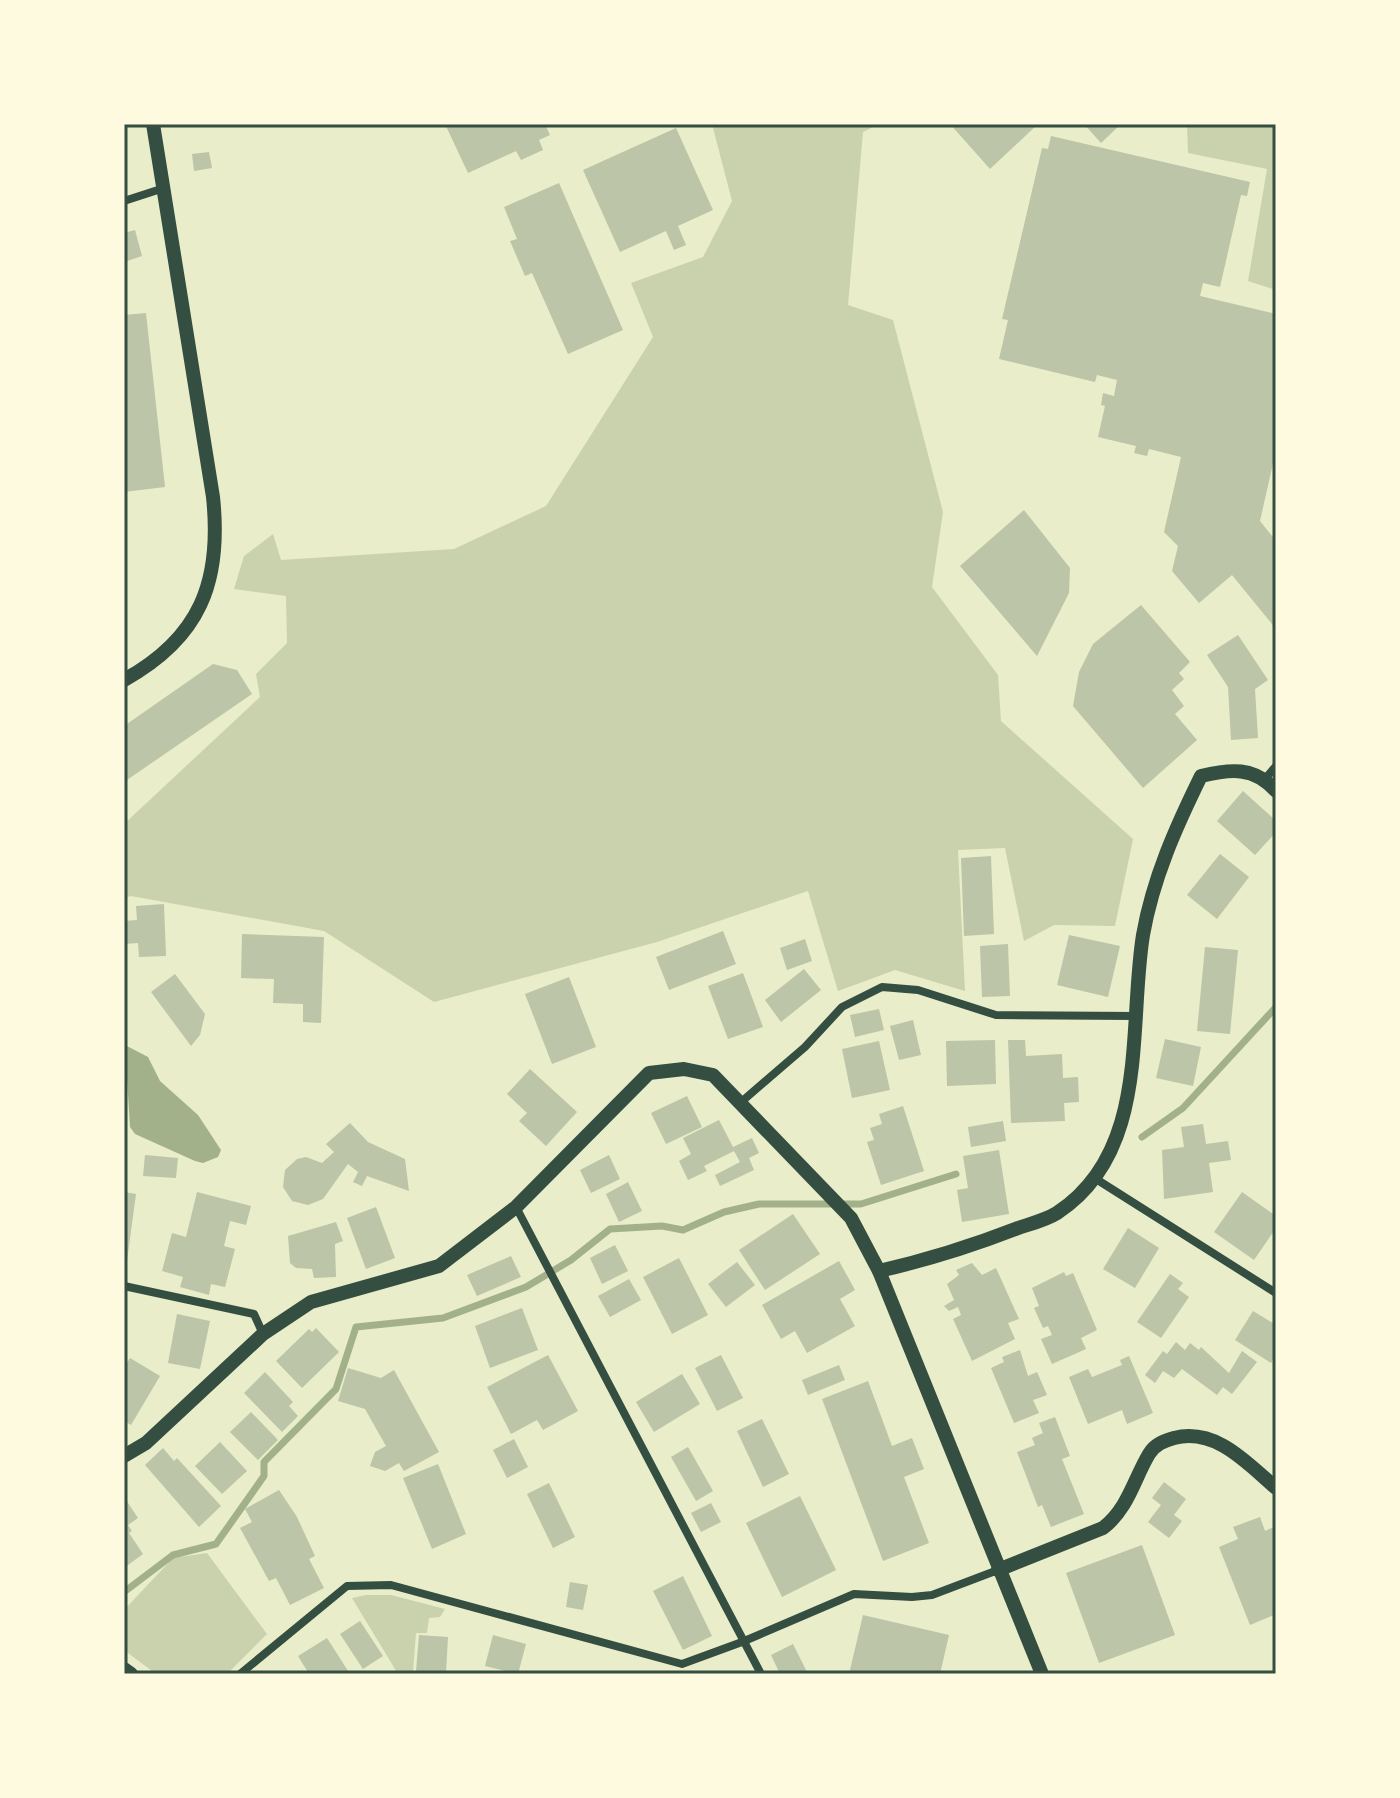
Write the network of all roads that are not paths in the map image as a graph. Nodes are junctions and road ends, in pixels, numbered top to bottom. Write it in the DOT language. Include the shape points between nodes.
graph roads {
  1 [pos="153,124"];
  2 [pos="165,188"];
  3 [pos="124,201"];
  4 [pos="124,680"];
  5 [pos="1276,766"];
  6 [pos="1265,779"];
  7 [pos="1276,791"];
  8 [pos="1137,1016"];
  9 [pos="740,1103"];
  10 [pos="1096,1179"];
  11 [pos="516,1207"];
  12 [pos="879,1271"];
  13 [pos="124,1286"];
  14 [pos="1276,1293"];
  15 [pos="263,1334"];
  16 [pos="124,1456"];
  17 [pos="1276,1488"];
  18 [pos="998,1570"];
  19 [pos="742,1642"];
  20 [pos="124,1669"];
  21 [pos="131,1674"];
  22 [pos="240,1674"];
  23 [pos="761,1674"];
  24 [pos="1042,1674"];
  1 -- 2 [label="street"];
  2 -- 3 [label="street"];
  2 -- 4 [label="street" via="213,497 216,557 193,624 155,663"];
  5 -- 6 [label="street"];
  6 -- 7 [label="street"];
  6 -- 8 [label="street" via="1233,768 1201,776 1160,867 1143,935"];
  8 -- 9 [label="street" via="996,1015 918,990 882,987 842,1007"];
  8 -- 10 [label="street" via="1132,1074 1118,1134"];
  9 -- 11 [label="street" via="713,1075 684,1069 649,1073"];
  9 -- 12 [label="street" via="851,1218"];
  10 -- 12 [label="street" via="1057,1214 948,1255"];
  10 -- 14 [label="street"];
  11 -- 15 [label="street" via="439,1266 311,1302"];
  11 -- 19 [label="street"];
  12 -- 18 [label="street"];
  13 -- 15 [label="street" via="254,1314"];
  15 -- 16 [label="street" via="146,1443"];
  17 -- 18 [label="street" via="1217,1441 1181,1436 1150,1451 1114,1519 1103,1528"];
  18 -- 19 [label="street" via="932,1595 854,1594"];
  18 -- 24 [label="street"];
  19 -- 22 [label="street" via="682,1664 391,1585 347,1586"];
  19 -- 23 [label="street"];
  20 -- 21 [label="street"];
}
